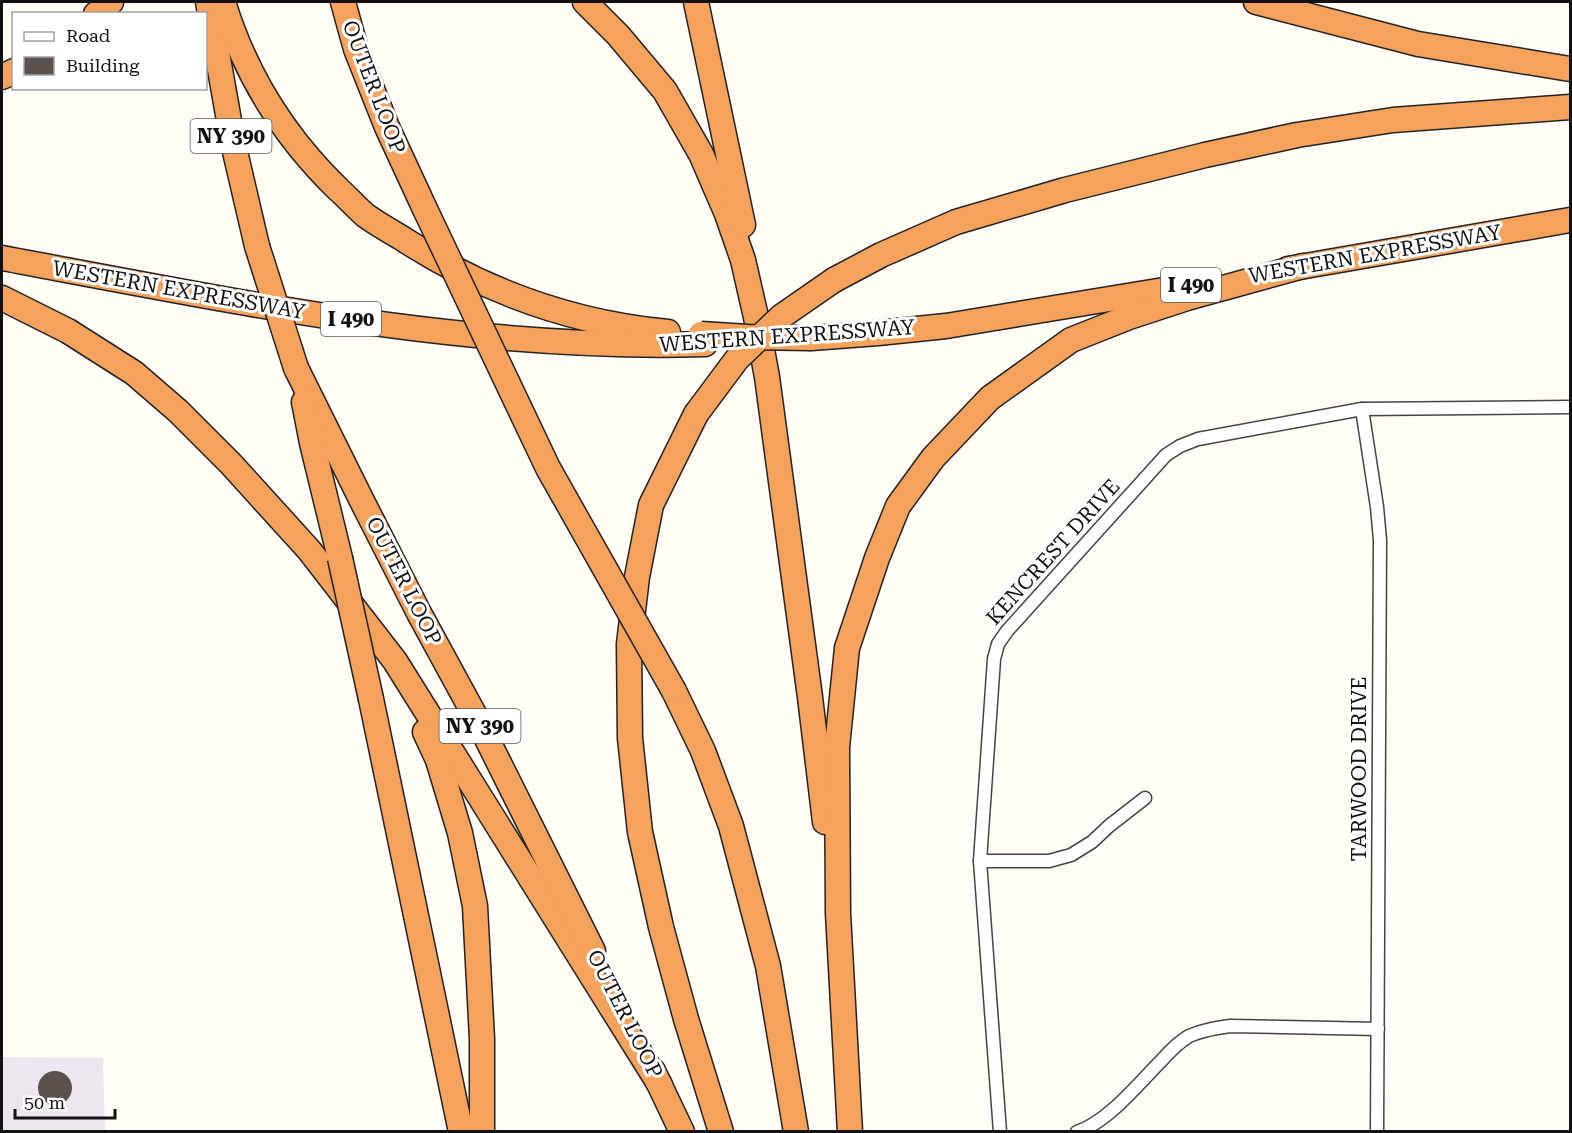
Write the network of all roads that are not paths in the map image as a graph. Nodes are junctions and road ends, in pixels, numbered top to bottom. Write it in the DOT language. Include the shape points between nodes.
graph roads {
  1 [pos="111,2"];
  2 [pos="343,2"];
  3 [pos="585,2"];
  4 [pos="696,2"];
  5 [pos="1256,2"];
  6 [pos="218,10"];
  7 [pos="98,12"];
  8 [pos="1570,69"];
  9 [pos="1570,107"];
  10 [pos="1570,220"];
  11 [pos="2,258"];
  12 [pos="743,260"];
  13 [pos="1303,266"];
  14 [pos="2,298"];
  15 [pos="703,339"];
  16 [pos="297,368"];
  17 [pos="1570,407"];
  18 [pos="1362,409"];
  19 [pos="380,641"];
  20 [pos="1144,798"];
  21 [pos="980,861"];
  22 [pos="838,913"];
  23 [pos="1378,1029"];
  24 [pos="660,1085"];
  25 [pos="461,1131"];
  26 [pos="482,1131"];
  27 [pos="682,1131"];
  28 [pos="721,1131"];
  29 [pos="796,1131"];
  30 [pos="850,1131"];
  31 [pos="1000,1131"];
  32 [pos="1077,1131"];
  33 [pos="1377,1131"];
  1 -- 7 [label="highway"];
  2 -- 29 [label="highway, OUTER LOOP, bridge" via="387,127 548,468 674,691 703,751 731,826 768,966"];
  3 -- 12 [label="highway" via="618,34 664,91 701,154"];
  4 -- 12 [label="highway" via="743,226"];
  5 -- 8 [label="highway" via="1419,44"];
  6 -- 15 [label="highway" via="284,128 321,173 365,214 424,253 524,300 600,322"];
  6 -- 16 [label="highway, OUTER LOOP / NY 390, bridge" via="233,143 256,246"];
  9 -- 28 [label="highway, bridge" via="1393,120 1297,135 1065,190 956,222 834,280 782,316 737,359 696,414 651,505 629,644 630,738 640,832 661,927"];
  10 -- 13 [label="highway, WESTERN EXPRESSWAY / I 490"];
  11 -- 15 [label="highway, WESTERN EXPRESSWAY / I 490" via="267,307 511,339 633,345"];
  12 -- 22 [label="highway" via="767,377"];
  13 -- 15 [label="highway, WESTERN EXPRESSWAY / I 490, bridge" via="946,326 811,338"];
  13 -- 22 [label="highway" via="1186,298 1071,340 990,398 933,458 898,506 847,648 837,747"];
  14 -- 19 [label="highway" via="68,331 134,373 178,411 309,550"];
  16 -- 24 [label="highway, OUTER LOOP / NY 390"];
  16 -- 25 [label="highway, bridge"];
  17 -- 18 [label="street, KENCREST DRIVE"];
  18 -- 21 [label="street, KENCREST DRIVE" via="1198,439 1180,446 1166,455 1007,631 994,659"];
  18 -- 23 [label="street, TARWOOD DRIVE" via="1380,540"];
  19 -- 24 [label="highway"];
  19 -- 26 [label="highway" via="438,760 460,833 475,906"];
  20 -- 21 [label="street" via="1071,855 1049,861"];
  21 -- 31 [label="street, KENCREST DRIVE"];
  22 -- 30 [label="highway"];
  23 -- 32 [label="street" via="1230,1026 1207,1030 1187,1037 1113,1109"];
  23 -- 33 [label="street, TARWOOD DRIVE"];
  24 -- 27 [label="highway, OUTER LOOP / NY 390"];
}
